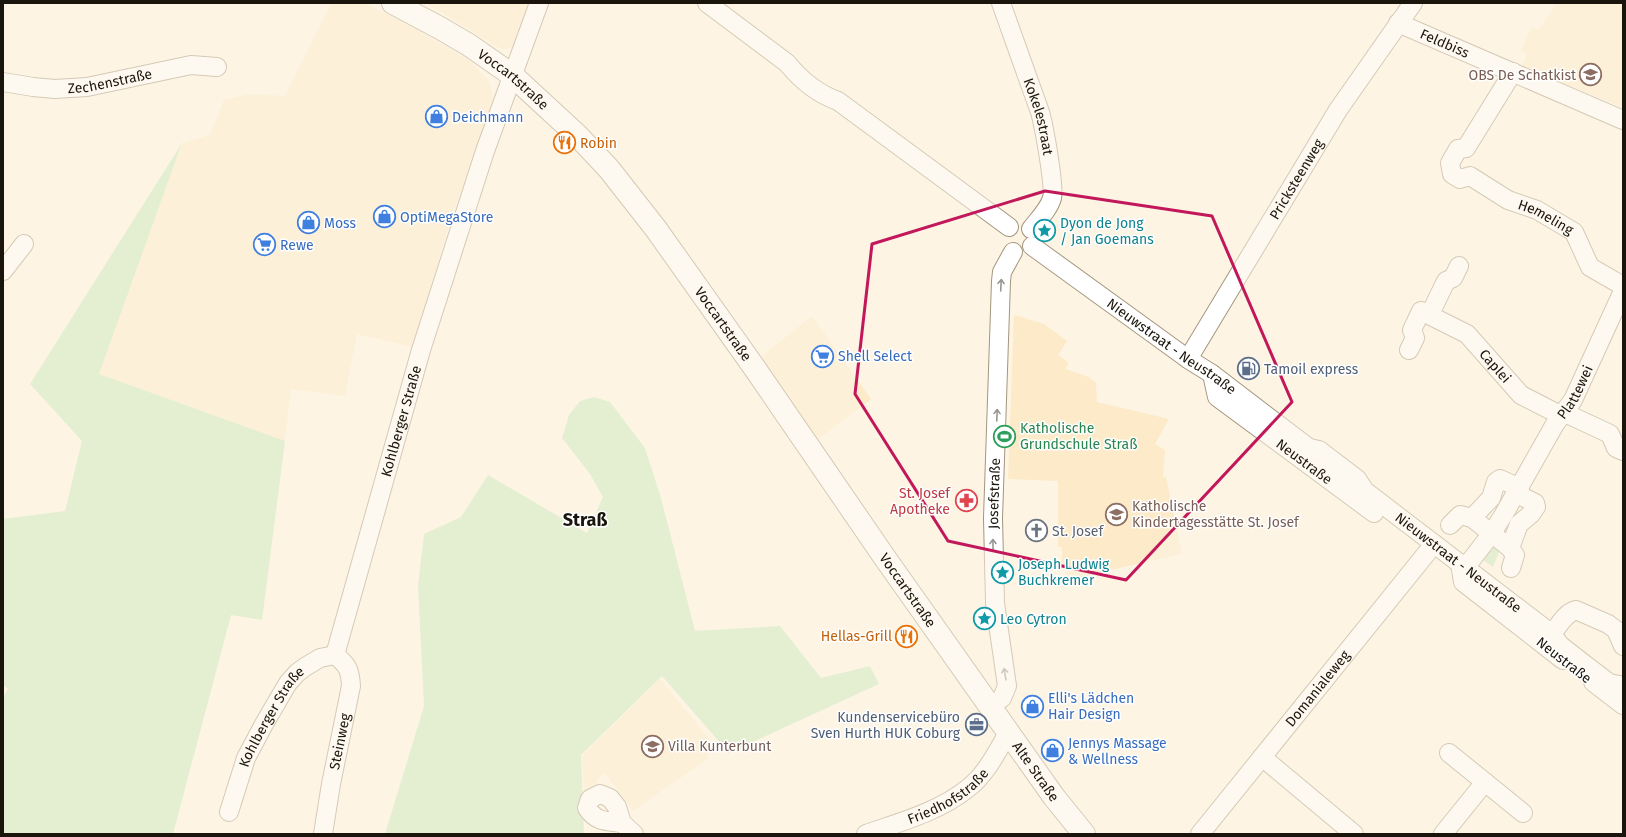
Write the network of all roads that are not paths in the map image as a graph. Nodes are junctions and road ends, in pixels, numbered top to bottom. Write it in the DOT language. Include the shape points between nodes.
graph roads {
  1 [pos="392,3"];
  2 [pos="539,3"];
  3 [pos="707,3"];
  4 [pos="1001,3"];
  5 [pos="1412,3"];
  6 [pos="1398,23"];
  7 [pos="217,67"];
  8 [pos="1513,72"];
  9 [pos="512,75"];
  10 [pos="3,82"];
  11 [pos="1623,120"];
  12 [pos="1009,228"];
  13 [pos="1032,238"];
  14 [pos="24,244"];
  15 [pos="1013,252"];
  16 [pos="1459,266"];
  17 [pos="3,271"];
  18 [pos="1623,286"];
  19 [pos="1623,291"];
  20 [pos="1420,310"];
  21 [pos="1409,350"];
  22 [pos="1188,359"];
  23 [pos="1212,374"];
  24 [pos="1564,414"];
  25 [pos="1623,451"];
  26 [pos="1518,491"];
  27 [pos="1472,518"];
  28 [pos="1450,525"];
  29 [pos="1415,529"];
  30 [pos="1492,533"];
  31 [pos="1434,544"];
  32 [pos="1510,548"];
  33 [pos="1462,565"];
  34 [pos="1511,568"];
  35 [pos="1552,634"];
  36 [pos="1623,646"];
  37 [pos="335,655"];
  38 [pos="1622,684"];
  39 [pos="1623,705"];
  40 [pos="991,706"];
  41 [pos="1008,733"];
  42 [pos="1449,753"];
  43 [pos="1262,757"];
  44 [pos="1485,782"];
  45 [pos="229,812"];
  46 [pos="1523,813"];
  47 [pos="322,834"];
  48 [pos="866,834"];
  49 [pos="1084,834"];
  50 [pos="1200,834"];
  51 [pos="1354,834"];
  52 [pos="1443,834"];
  1 -- 9 [label="main road, Voccartstraße" via="469,45"];
  2 -- 9 [label="street, Kohlberger Straße"];
  3 -- 12 [label="street" via="787,63 796,74 812,86 827,97 838,101"];
  4 -- 13 [label="street, Kokelestraat" via="1040,112 1053,193"];
  5 -- 6 [label="street, Pricksteenweg"];
  6 -- 8 [label="street, Feldbiss"];
  6 -- 22 [label="street, Pricksteenweg" via="1338,110"];
  7 -- 10 [label="street, Zechenstraße" via="191,65 87,87 55,89"];
  8 -- 11 [label="street, Feldbiss"];
  8 -- 18 [label="street, Hemeling" via="1466,148 1458,149 1450,163 1452,174 1460,179 1470,176 1508,200 1536,210 1574,232 1590,267"];
  9 -- 37 [label="street, Kohlberger Straße" via="460,225 421,350"];
  9 -- 40 [label="main road, Voccartstraße" via="590,148 637,204"];
  12 -- 13 [label="street" via="1021,223"];
  12 -- 15 [label="street" via="1004,240"];
  13 -- 15 [label="street" via="1024,252"];
  13 -- 22 [label="street, Nieuwstraat - Neustraße"];
  14 -- 17 [label="street"];
  40 -- 15 [label="street, Josefstraße, one-way" via="1002,698 1007,686 995,602 993,518 1001,281 1002,272"];
  16 -- 20 [label="street" via="1453,278 1446,280"];
  19 -- 24 [label="street, Plattewei" via="1573,400"];
  20 -- 21 [label="street" via="1412,330 1415,338"];
  20 -- 24 [label="street, Caplei" via="1466,334 1521,395"];
  22 -- 23 [label="street, Nieuwstraat - Neustraße"];
  23 -- 29 [label="street, Nieuwstraat - Neustraße" via="1309,448 1319,450 1357,479 1365,491"];
  23 -- 29 [label="street, Neustraße" via="1217,397 1393,527"];
  24 -- 25 [label="street, Caplei" via="1610,434 1616,448"];
  24 -- 26 [label="street, Plattewei" via="1555,424"];
  26 -- 27 [label="street" via="1500,479 1496,482 1491,498"];
  26 -- 30 [label="street, Plattewei"];
  26 -- 32 [label="street" via="1536,506 1519,524"];
  27 -- 28 [label="street" via="1460,515"];
  27 -- 30 [label="street"];
  29 -- 31 [label="street, Nieuwstraat - Neustraße"];
  30 -- 32 [label="street"];
  30 -- 33 [label="street, Plattewei"];
  31 -- 33 [label="street, Nieuwstraat - Neustraße"];
  31 -- 43 [label="street, Domanialeweg"];
  32 -- 34 [label="street" via="1515,555"];
  33 -- 35 [label="street, Nieuwstraat - Neustraße"];
  33 -- 39 [label="street, Neustraße" via="1462,582"];
  35 -- 36 [label="street" via="1566,616 1576,610 1616,630"];
  35 -- 38 [label="street, Neustraße" via="1560,645 1609,683"];
  37 -- 45 [label="street, Kohlberger Straße" via="320,658 305,666 288,683 246,758"];
  37 -- 47 [label="street, Steinweg" via="346,664 351,686"];
  40 -- 41 [label="main road, Alte Straße"];
  41 -- 48 [label="street, Friedhofstraße" via="990,763 968,789 926,812"];
  41 -- 49 [label="main road, Alte Straße"];
  42 -- 44 [label="street"];
  43 -- 50 [label="street, Domanialeweg"];
  43 -- 51 [label="street"];
  44 -- 46 [label="street"];
  44 -- 52 [label="street"];
}
